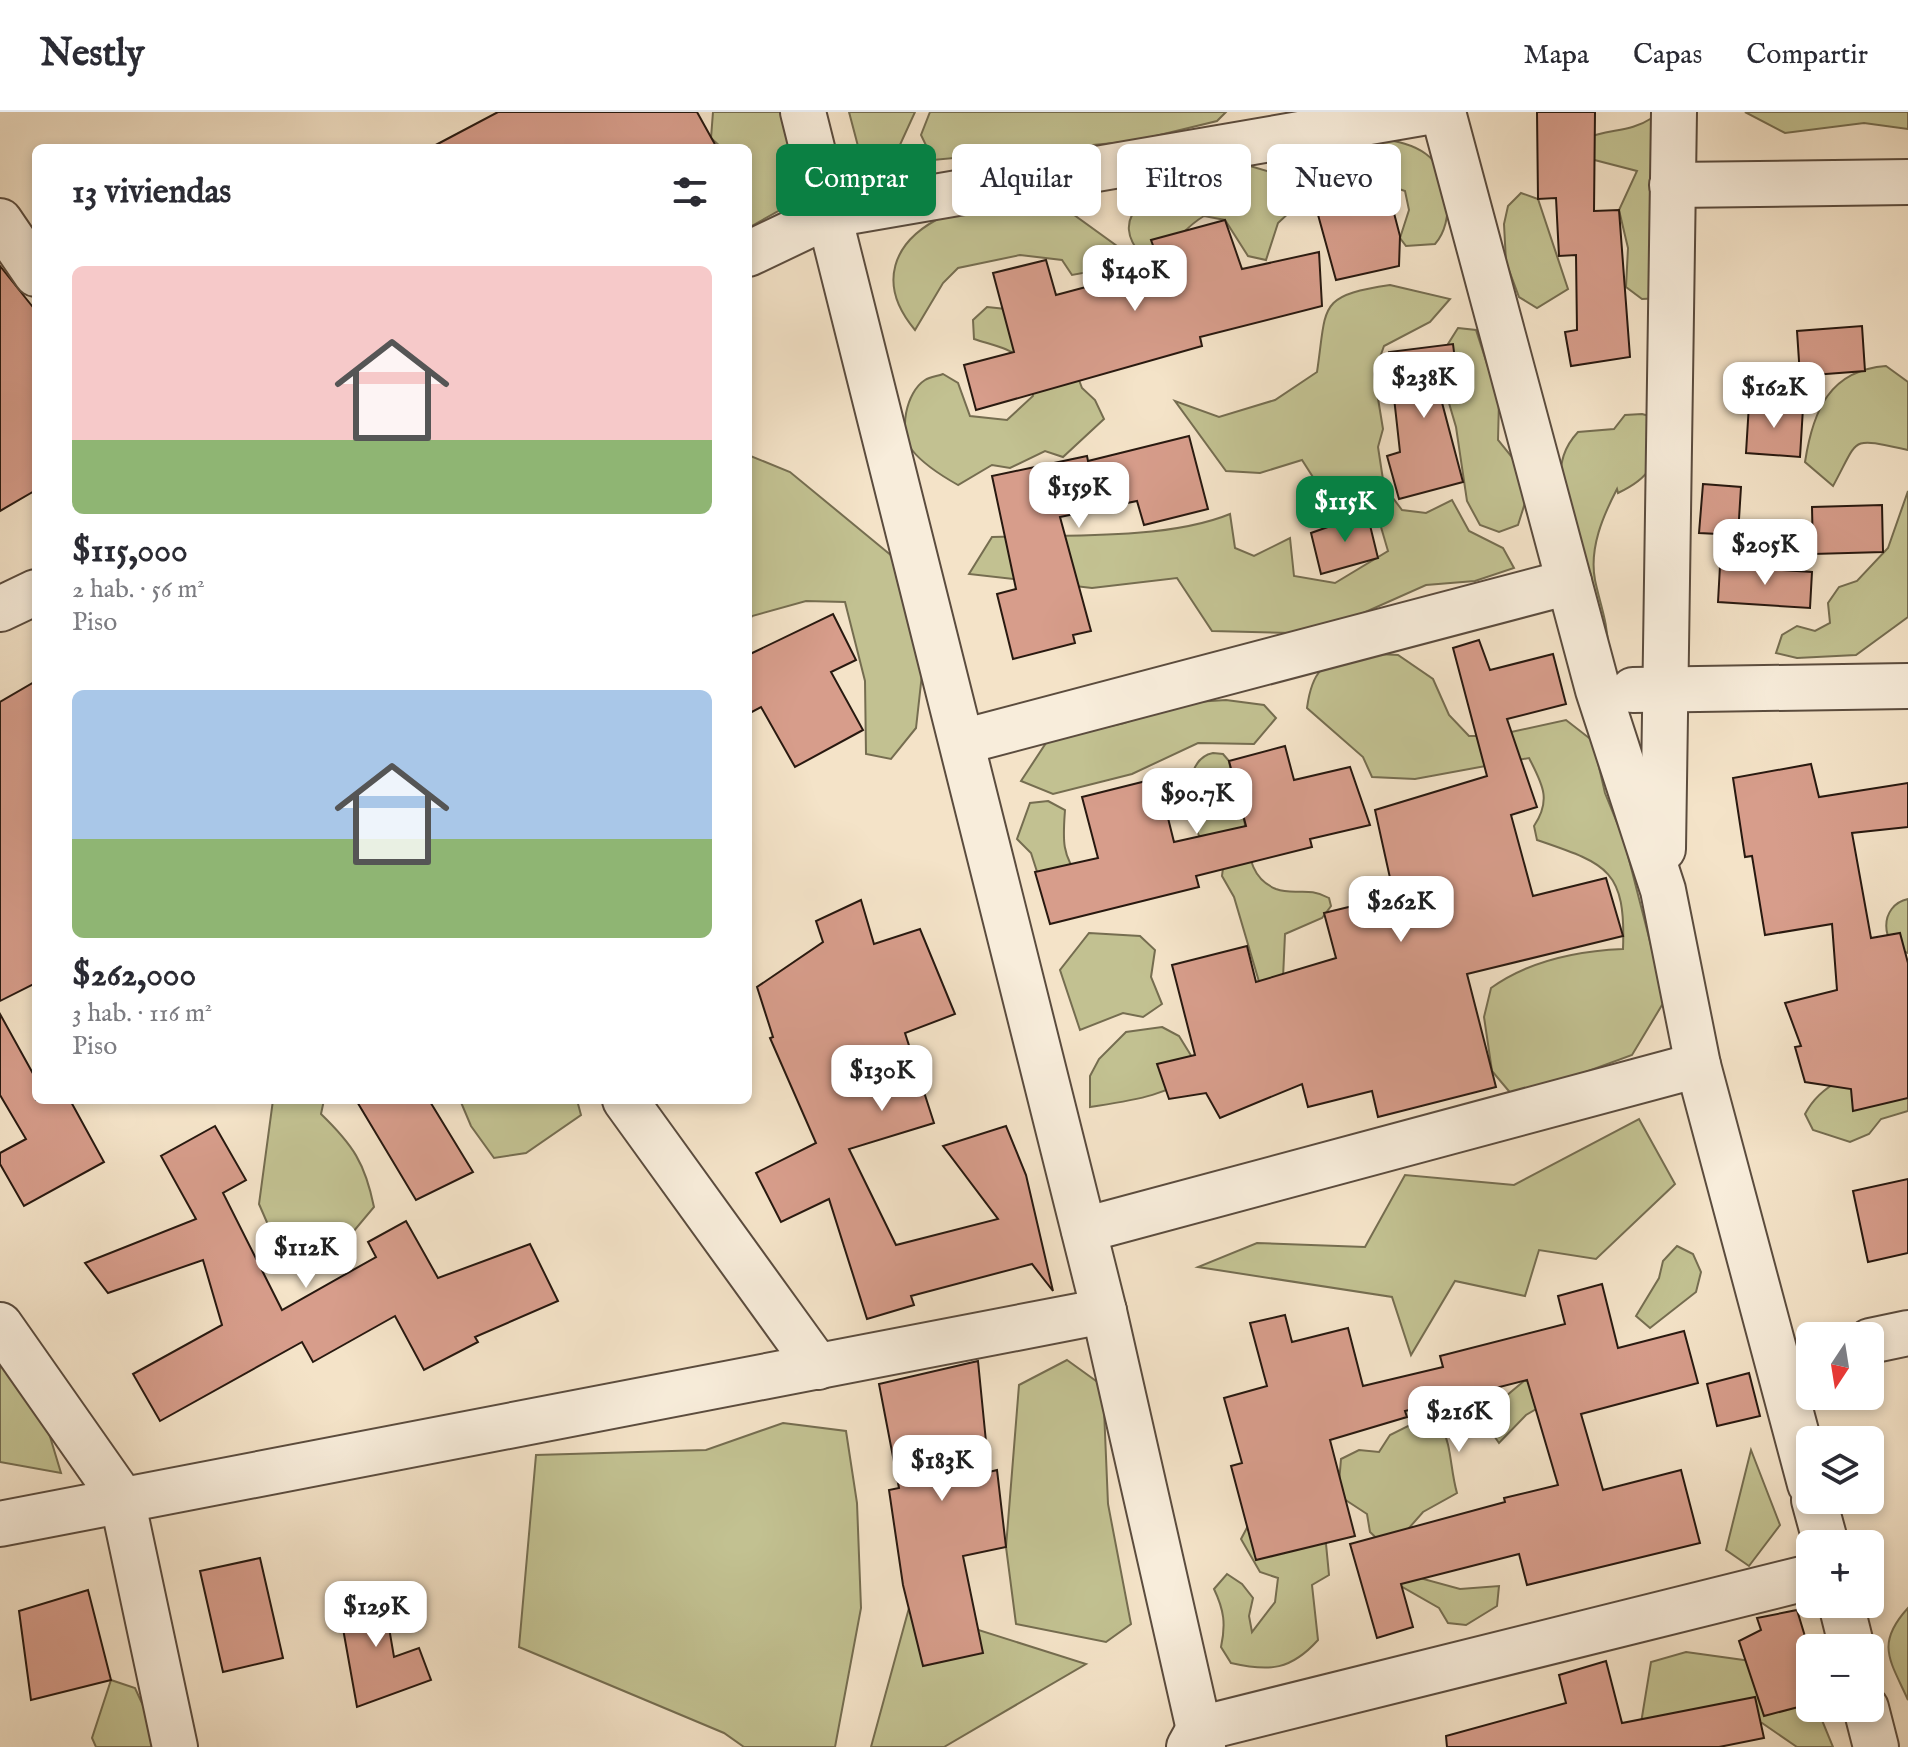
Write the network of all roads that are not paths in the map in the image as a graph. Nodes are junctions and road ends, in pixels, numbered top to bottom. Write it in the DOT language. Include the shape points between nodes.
graph roads {
  1 [pos="803,112"];
  2 [pos="1427,112"];
  3 [pos="1443,112"];
  4 [pos="1674,112"];
  5 [pos="811,144"];
  6 [pos="1908,182"];
  7 [pos="1672,185"];
  8 [pos="936,197"];
  9 [pos="828,216"];
  10 [pos="830,216"];
  11 [pos="0,221"];
  12 [pos="752,252"];
  13 [pos="32,268"];
  14 [pos="1569,582"];
  15 [pos="32,594"];
  16 [pos="0,609"];
  17 [pos="1908,686"];
  18 [pos="1598,690"];
  19 [pos="1663,691"];
  20 [pos="962,742"];
  21 [pos="1663,890"];
  22 [pos="1698,1065"];
  23 [pos="628,1104"];
  24 [pos="1084,1230"];
  25 [pos="1104,1311"];
  26 [pos="0,1325"];
  27 [pos="1908,1333"];
  28 [pos="1884,1338"];
  29 [pos="1793,1355"];
  30 [pos="818,1367"];
  31 [pos="1802,1426"];
  32 [pos="122,1499"];
  33 [pos="0,1524"];
  34 [pos="1796,1581"];
  35 [pos="1870,1722"];
  36 [pos="1197,1741"];
  37 [pos="175,1747"];
  38 [pos="1876,1747"];
  1 -- 5 [label="street"];
  2 -- 8 [label="street"];
  3 -- 14 [label="street"];
  4 -- 7 [label="street"];
  6 -- 7 [label="street"];
  7 -- 19 [label="street"];
  9 -- 12 [label="street"];
  10 -- 20 [label="street"];
  11 -- 13 [label="street"];
  14 -- 18 [label="street"];
  14 -- 20 [label="street"];
  15 -- 16 [label="street"];
  17 -- 19 [label="street"];
  18 -- 19 [label="street"];
  18 -- 21 [label="street"];
  19 -- 21 [label="street"];
  20 -- 24 [label="street"];
  21 -- 22 [label="street"];
  22 -- 24 [label="street"];
  22 -- 29 [label="street"];
  23 -- 30 [label="street"];
  24 -- 25 [label="street"];
  25 -- 30 [label="street"];
  25 -- 36 [label="street"];
  26 -- 32 [label="street"];
  27 -- 28 [label="street"];
  29 -- 31 [label="street"];
  30 -- 32 [label="street"];
  32 -- 33 [label="street"];
  32 -- 37 [label="street"];
  34 -- 36 [label="street"];
  35 -- 38 [label="street"];
}
